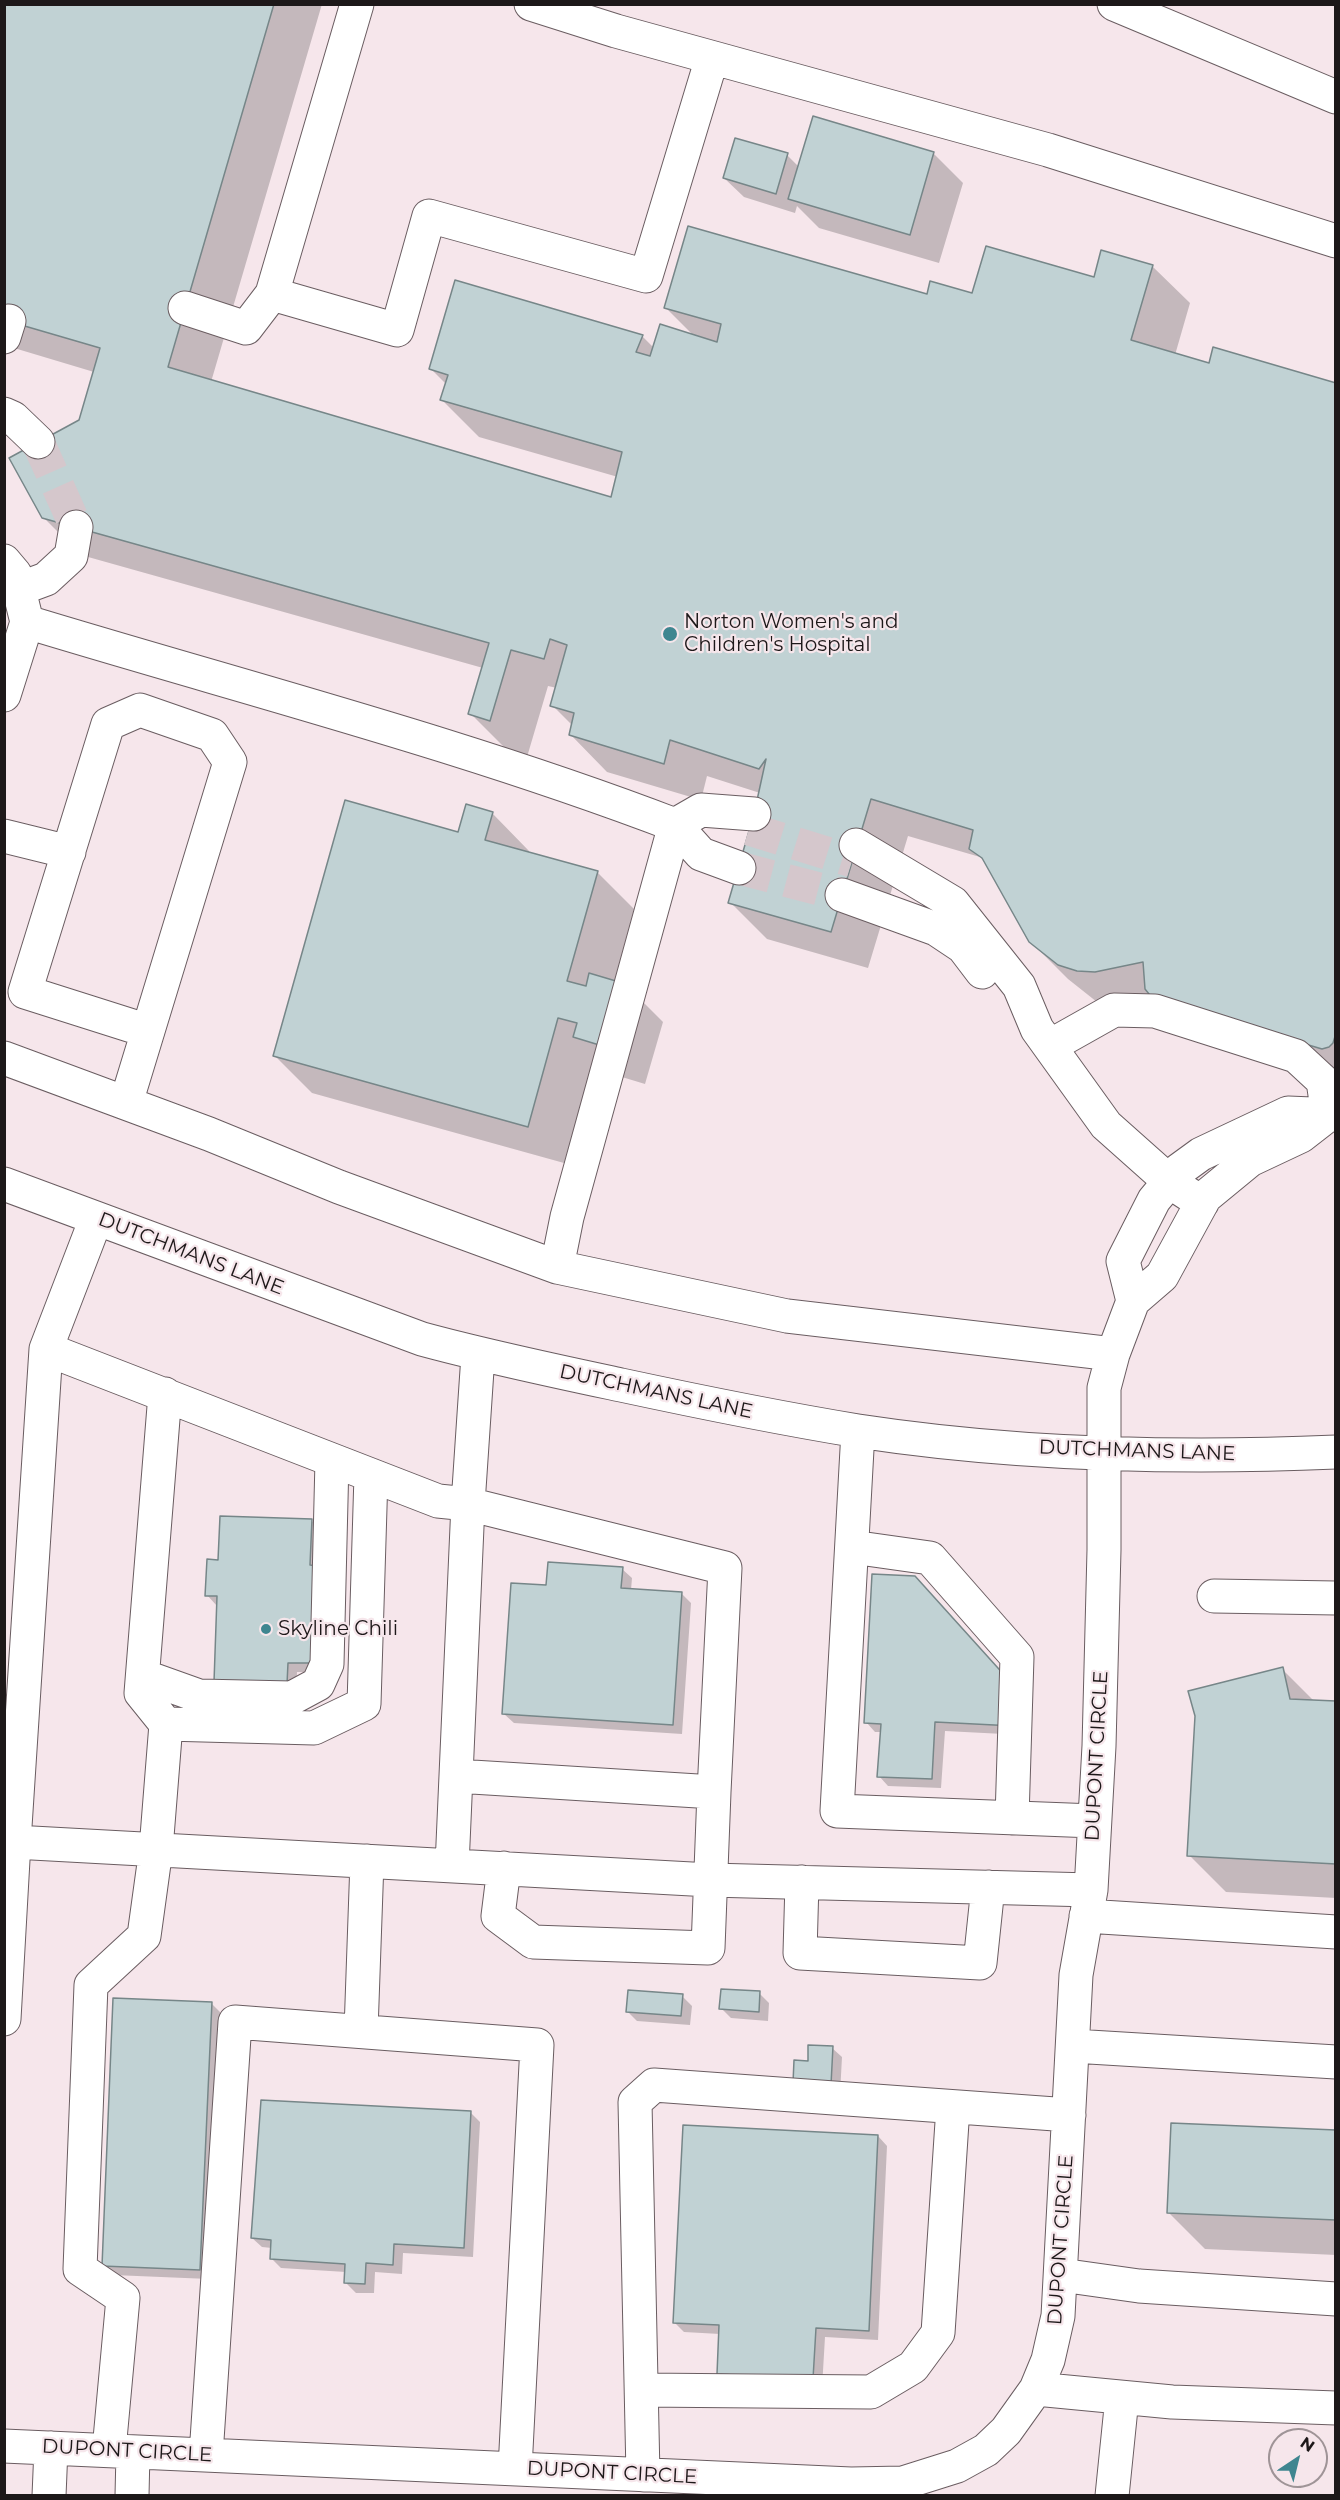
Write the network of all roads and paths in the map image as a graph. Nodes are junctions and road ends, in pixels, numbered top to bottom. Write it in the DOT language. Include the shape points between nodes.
graph roads {
  1 [pos="357,4"];
  2 [pos="531,4"];
  3 [pos="1114,4"];
  4 [pos="712,58"];
  5 [pos="1335,97"];
  6 [pos="1335,241"];
  7 [pos="272,294"];
  8 [pos="185,308"];
  9 [pos="4,414"];
  10 [pos="38,442"];
  11 [pos="76,528"];
  12 [pos="4,561"];
  13 [pos="19,589"];
  14 [pos="27,622"];
  15 [pos="4,695"];
  16 [pos="752,821"];
  17 [pos="675,825"];
  18 [pos="4,836"];
  19 [pos="69,852"];
  20 [pos="854,853"];
  21 [pos="739,867"];
  22 [pos="842,895"];
  23 [pos="148,1031"];
  24 [pos="1043,1038"];
  25 [pos="4,1058"];
  26 [pos="126,1103"];
  27 [pos="1332,1115"];
  28 [pos="1170,1182"];
  29 [pos="4,1184"];
  30 [pos="1202,1203"];
  31 [pos="96,1219"];
  32 [pos="557,1267"];
  33 [pos="1132,1301"];
  34 [pos="46,1349"];
  35 [pos="1113,1354"];
  36 [pos="478,1355"];
  37 [pos="165,1394"];
  38 [pos="858,1431"];
  39 [pos="1335,1452"];
  40 [pos="1103,1454"];
  41 [pos="332,1460"];
  42 [pos="371,1475"];
  43 [pos="468,1504"];
  44 [pos="852,1547"];
  45 [pos="1214,1596"];
  46 [pos="1335,1598"];
  47 [pos="143,1676"];
  48 [pos="166,1724"];
  49 [pos="456,1776"];
  50 [pos="714,1792"];
  51 [pos="1012,1818"];
  52 [pos="1094,1821"];
  53 [pos="14,1842"];
  54 [pos="156,1849"];
  55 [pos="367,1861"];
  56 [pos="452,1866"];
  57 [pos="504,1869"];
  58 [pos="710,1880"];
  59 [pos="802,1882"];
  60 [pos="988,1887"];
  61 [pos="1088,1903"];
  62 [pos="1335,1932"];
  63 [pos="4,2019"];
  64 [pos="361,2031"];
  65 [pos="1073,2046"];
  66 [pos="1335,2062"];
  67 [pos="953,2107"];
  68 [pos="1069,2115"];
  69 [pos="1061,2275"];
  70 [pos="1335,2299"];
  71 [pos="1036,2389"];
  72 [pos="642,2390"];
  73 [pos="1122,2398"];
  74 [pos="1335,2408"];
  75 [pos="4,2446"];
  76 [pos="51,2448"];
  77 [pos="121,2451"];
  78 [pos="206,2455"];
  79 [pos="515,2469"];
  80 [pos="643,2475"];
  81 [pos="549,2483"];
  82 [pos="942,2483"];
  83 [pos="834,2490"];
  84 [pos="49,2496"];
  85 [pos="132,2496"];
  86 [pos="1112,2496"];
  1 -- 7 [label="main road"];
  2 -- 4 [label="main road"];
  3 -- 5 [label="main road"];
  4 -- 6 [label="main road" via="1048,150"];
  4 -- 7 [label="main road" via="646,276 429,216 397,330"];
  7 -- 8 [label="main road" via="246,328"];
  9 -- 10 [label="main road"];
  11 -- 13 [label="main road" via="71,555 46,579"];
  12 -- 13 [label="main road" via="15,574"];
  13 -- 14 [label="main road"];
  14 -- 15 [label="main road"];
  14 -- 17 [label="main road" via="398,729 576,787"];
  16 -- 17 [label="main road" via="701,810"];
  17 -- 21 [label="main road" via="701,854"];
  17 -- 32 [label="main road"];
  18 -- 19 [label="main road"];
  19 -- 23 [label="main road" via="26,992"];
  19 -- 23 [label="main road" via="108,724 140,710 212,735 230,762"];
  20 -- 24 [label="main road" via="953,903 1019,986"];
  22 -- 24 [label="main road" via="936,929 963,947 1007,1005"];
  23 -- 26 [label="main road"];
  24 -- 27 [label="main road" via="1114,1010 1155,1011 1296,1056 1323,1081"];
  24 -- 28 [label="main road" via="1106,1125"];
  25 -- 26 [label="main road"];
  26 -- 32 [label="main road"];
  27 -- 28 [label="main road" via="1288,1113 1202,1154 1179,1170"];
  27 -- 30 [label="main road" via="1300,1136 1250,1160"];
  28 -- 30 [label="main road"];
  28 -- 33 [label="main road" via="1154,1200 1123,1261"];
  29 -- 31 [label="main road, DUTCHMANS LANE"];
  30 -- 33 [label="main road" via="1162,1276"];
  31 -- 34 [label="main road"];
  31 -- 36 [label="main road, DUTCHMANS LANE" via="422,1340"];
  32 -- 35 [label="main road" via="788,1316"];
  33 -- 35 [label="main road, DUPONT CIRCLE"];
  34 -- 37 [label="main road"];
  34 -- 53 [label="main road"];
  35 -- 40 [label="main road, DUPONT CIRCLE" via="1104,1388"];
  36 -- 38 [label="main road, DUTCHMANS LANE"];
  36 -- 43 [label="main road"];
  37 -- 41 [label="main road"];
  37 -- 47 [label="main road"];
  38 -- 40 [label="main road, DUTCHMANS LANE"];
  38 -- 44 [label="main road"];
  39 -- 40 [label="main road, DUTCHMANS LANE"];
  40 -- 52 [label="main road, DUPONT CIRCLE" via="1104,1550"];
  41 -- 42 [label="main road"];
  41 -- 47 [label="main road" via="327,1664 318,1684 292,1698 199,1696"];
  42 -- 43 [label="main road" via="438,1501"];
  42 -- 48 [label="main road" via="364,1704 314,1728"];
  43 -- 49 [label="main road"];
  43 -- 50 [label="main road" via="725,1568"];
  44 -- 51 [label="main road" via="930,1558 1017,1657"];
  44 -- 51 [label="main road" via="837,1811"];
  45 -- 46 [label="main road"];
  47 -- 48 [label="main road" via="141,1693"];
  48 -- 54 [label="main road"];
  49 -- 50 [label="main road"];
  49 -- 56 [label="main road"];
  50 -- 58 [label="main road"];
  51 -- 52 [label="main road"];
  52 -- 61 [label="main road, DUPONT CIRCLE"];
  53 -- 54 [label="main road"];
  53 -- 63 [label="main road"];
  54 -- 55 [label="main road"];
  54 -- 77 [label="main road" via="144,1936 91,1986 80,2269 123,2298"];
  55 -- 56 [label="main road"];
  55 -- 64 [label="main road"];
  56 -- 57 [label="main road"];
  57 -- 58 [label="main road"];
  57 -- 58 [label="main road" via="498,1916 533,1942 708,1948"];
  58 -- 59 [label="main road"];
  59 -- 60 [label="main road"];
  59 -- 60 [label="main road" via="800,1953 980,1963"];
  60 -- 61 [label="main road"];
  61 -- 62 [label="main road"];
  61 -- 65 [label="main road, DUPONT CIRCLE" via="1076,1975"];
  64 -- 78 [label="main road" via="235,2022"];
  64 -- 79 [label="main road" via="537,2044"];
  65 -- 66 [label="main road"];
  65 -- 68 [label="main road, DUPONT CIRCLE"];
  67 -- 68 [label="main road"];
  67 -- 72 [label="main road" via="938,2333 913,2367 871,2391"];
  67 -- 72 [label="main road" via="654,2085 634,2102"];
  68 -- 69 [label="main road, DUPONT CIRCLE"];
  69 -- 70 [label="main road" via="1139,2286"];
  69 -- 71 [label="main road, DUPONT CIRCLE" via="1058,2316 1048,2360"];
  71 -- 73 [label="main road"];
  71 -- 82 [label="main road, DUPONT CIRCLE" via="1006,2431 986,2450 957,2466"];
  72 -- 80 [label="main road"];
  73 -- 74 [label="main road"];
  73 -- 86 [label="main road"];
  75 -- 76 [label="main road, DUPONT CIRCLE"];
  76 -- 77 [label="main road, DUPONT CIRCLE"];
  76 -- 84 [label="main road"];
  77 -- 78 [label="main road, DUPONT CIRCLE"];
  77 -- 85 [label="main road"];
  78 -- 79 [label="main road, DUPONT CIRCLE"];
  79 -- 81 [label="main road, DUPONT CIRCLE"];
  80 -- 81 [label="main road, DUPONT CIRCLE"];
  80 -- 83 [label="main road, DUPONT CIRCLE"];
  82 -- 83 [label="main road, DUPONT CIRCLE"];
}
